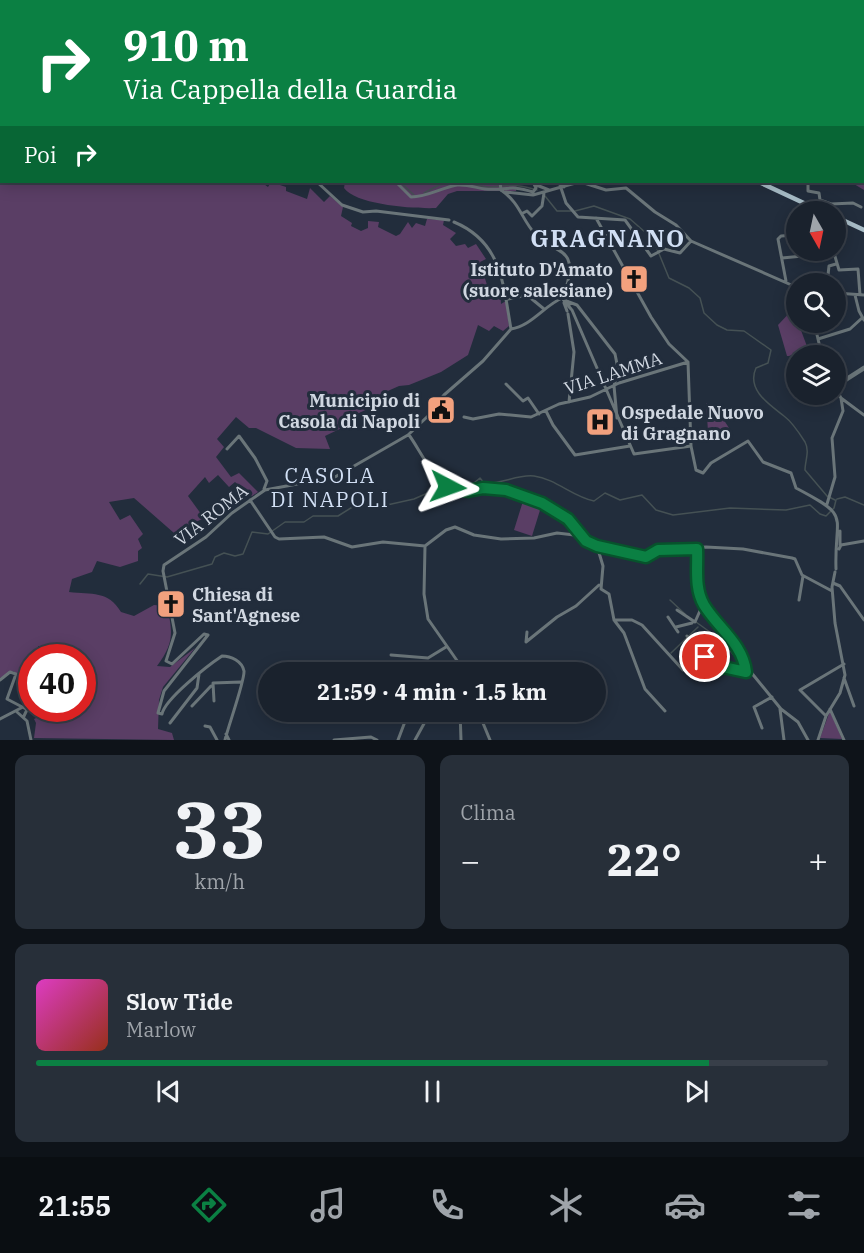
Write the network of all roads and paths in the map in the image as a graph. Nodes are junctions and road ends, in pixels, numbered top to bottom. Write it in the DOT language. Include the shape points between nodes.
graph roads {
  1 [pos="318,183"];
  2 [pos="397,183"];
  3 [pos="500,183"];
  4 [pos="557,183"];
  5 [pos="576,183"];
  6 [pos="583,183"];
  7 [pos="761,183"];
  8 [pos="808,183"];
  9 [pos="562,187"];
  10 [pos="536,191"];
  11 [pos="547,191"];
  12 [pos="511,195"];
  13 [pos="801,201"];
  14 [pos="823,201"];
  15 [pos="846,204"];
  16 [pos="861,207"];
  17 [pos="523,213"];
  18 [pos="596,218"];
  19 [pos="449,220"];
  20 [pos="454,222"];
  21 [pos="846,222"];
  22 [pos="864,230"];
  23 [pos="786,236"];
  24 [pos="691,241"];
  25 [pos="782,258"];
  26 [pos="836,264"];
  27 [pos="828,273"];
  28 [pos="786,281"];
  29 [pos="566,288"];
  30 [pos="564,292"];
  31 [pos="860,295"];
  32 [pos="508,299"];
  33 [pos="563,300"];
  34 [pos="579,308"];
  35 [pos="544,309"];
  36 [pos="570,309"];
  37 [pos="863,319"];
  38 [pos="511,329"];
  39 [pos="817,333"];
  40 [pos="818,339"];
  41 [pos="819,345"];
  42 [pos="688,362"];
  43 [pos="864,368"];
  44 [pos="846,380"];
  45 [pos="506,384"];
  46 [pos="614,386"];
  47 [pos="606,391"];
  48 [pos="569,402"];
  49 [pos="846,402"];
  50 [pos="842,405"];
  51 [pos="546,411"];
  52 [pos="539,414"];
  53 [pos="864,415"];
  54 [pos="464,417"];
  55 [pos="617,418"];
  56 [pos="408,435"];
  57 [pos="630,446"];
  58 [pos="690,448"];
  59 [pos="226,449"];
  60 [pos="261,493"];
  61 [pos="250,500"];
  62 [pos="827,504"];
  63 [pos="840,531"];
  64 [pos="553,534"];
  65 [pos="585,538"];
  66 [pos="864,542"];
  67 [pos="840,545"];
  68 [pos="425,546"];
  69 [pos="597,546"];
  70 [pos="697,549"];
  71 [pos="835,568"];
  72 [pos="803,576"];
  73 [pos="833,583"];
  74 [pos="600,584"];
  75 [pos="832,591"];
  76 [pos="799,600"];
  77 [pos="703,604"];
  78 [pos="677,610"];
  79 [pos="668,617"];
  80 [pos="615,620"];
  81 [pos="864,620"];
  82 [pos="695,622"];
  83 [pos="527,632"];
  84 [pos="687,636"];
  85 [pos="446,647"];
  86 [pos="391,655"];
  87 [pos="457,662"];
  88 [pos="844,664"];
  89 [pos="746,667"];
  90 [pos="683,670"];
  91 [pos="199,674"];
  92 [pos="844,678"];
  93 [pos="0,680"];
  94 [pos="241,682"];
  95 [pos="211,686"];
  96 [pos="198,688"];
  97 [pos="204,694"];
  98 [pos="770,698"];
  99 [pos="214,701"];
  100 [pos="18,706"];
  101 [pos="192,706"];
  102 [pos="854,706"];
  103 [pos="780,709"];
  104 [pos="830,709"];
  105 [pos="665,711"];
  106 [pos="17,712"];
  107 [pos="826,716"];
  108 [pos="0,719"];
  109 [pos="26,722"];
  110 [pos="405,722"];
  111 [pos="425,722"];
  112 [pos="460,722"];
  113 [pos="483,722"];
  114 [pos="170,723"];
  115 [pos="205,726"];
  116 [pos="762,728"];
  117 [pos="31,740"];
  118 [pos="217,740"];
  119 [pos="227,740"];
  120 [pos="334,740"];
  121 [pos="377,740"];
  122 [pos="398,740"];
  123 [pos="416,740"];
  124 [pos="461,740"];
  125 [pos="490,740"];
  126 [pos="784,740"];
  127 [pos="808,740"];
  128 [pos="818,740"];
  129 [pos="844,740"];
  1 -- 19 [label="street" via="342,205 363,212"];
  2 -- 10 [label="street" via="411,196 420,197 458,185 484,189 512,186"];
  3 -- 12 [label="street, bridge" via="502,191"];
  4 -- 9 [label="street"];
  5 -- 9 [label="street"];
  6 -- 24 [label="street" via="606,190 626,188"];
  7 -- 13 [label="main road"];
  8 -- 14 [label="street" via="808,191 818,192"];
  9 -- 11 [label="street"];
  9 -- 18 [label="street" via="574,214"];
  10 -- 11 [label="street"];
  10 -- 11 [label="street" via="534,184"];
  10 -- 12 [label="street" via="525,196"];
  11 -- 17 [label="street" via="542,206 532,216"];
  12 -- 17 [label="street"];
  15 -- 16 [label="street"];
  17 -- 29 [label="street" via="535,235 566,256 570,269"];
  18 -- 24 [label="street" via="625,220 652,256 662,250 680,253"];
  18 -- 42 [label="street" via="656,326"];
  20 -- 32 [label="street" via="488,246"];
  21 -- 22 [label="main road"];
  23 -- 25 [label="street" via="779,237"];
  24 -- 28 [label="street"];
  25 -- 26 [label="street" via="831,252"];
  25 -- 28 [label="street"];
  26 -- 27 [label="street" via="829,266"];
  26 -- 31 [label="street" via="840,270 858,269"];
  30 -- 33 [label="street"];
  31 -- 37 [label="street"];
  32 -- 35 [label="street" via="527,295"];
  32 -- 38 [label="street"];
  33 -- 35 [label="street, VIA ROMA"];
  33 -- 36 [label="street"];
  34 -- 36 [label="street"];
  34 -- 36 [label="street"];
  34 -- 46 [label="street" via="613,349 618,369"];
  35 -- 38 [label="street, VIA ROMA"];
  36 -- 47 [label="street"];
  36 -- 48 [label="street" via="574,352"];
  37 -- 40 [label="street" via="850,329"];
  38 -- 56 [label="street, VIA ROMA"];
  39 -- 40 [label="street"];
  40 -- 41 [label="street"];
  42 -- 46 [label="street, VIA LAMMA"];
  42 -- 58 [label="street"];
  43 -- 44 [label="street"];
  45 -- 52 [label="street" via="524,401 528,398"];
  46 -- 47 [label="street, VIA LAMMA"];
  46 -- 55 [label="street"];
  47 -- 48 [label="street, VIA LAMMA"];
  47 -- 55 [label="street"];
  48 -- 51 [label="street, VIA LAMMA"];
  49 -- 53 [label="street"];
  50 -- 62 [label="street" via="831,443 834,483"];
  51 -- 52 [label="street, VIA LAMMA"];
  51 -- 57 [label="street" via="575,455"];
  52 -- 54 [label="street, VIA LAMMA" via="519,418 499,414"];
  55 -- 57 [label="street"];
  56 -- 60 [label="street, VIA ROMA" via="335,477"];
  56 -- 65 [label="street" via="448,487 506,490 542,503 568,519"];
  57 -- 58 [label="street" via="633,454"];
  58 -- 62 [label="street" via="696,470 703,472 748,441 763,462 791,473 796,488"];
  59 -- 60 [label="street" via="239,436 267,481"];
  60 -- 61 [label="street, VIA ROMA"];
  61 -- 68 [label="street" via="275,537 324,537 352,547 383,542"];
  61 -- 91 [label="street, VIA ROMA" via="164,566 175,633 166,661 172,664 204,634 208,635 164,691 159,713 162,714 169,699"];
  62 -- 71 [label="street" via="838,520"];
  63 -- 67 [label="street"];
  64 -- 65 [label="street"];
  64 -- 65 [label="street"];
  64 -- 68 [label="street" via="501,539 474,536 455,527"];
  65 -- 69 [label="street"];
  66 -- 67 [label="street"];
  67 -- 71 [label="street"];
  68 -- 85 [label="street" via="428,619"];
  69 -- 70 [label="street" via="646,557 658,550"];
  69 -- 74 [label="street" via="603,566"];
  70 -- 72 [label="street" via="734,548 792,558"];
  70 -- 77 [label="street" via="696,571"];
  71 -- 73 [label="street"];
  72 -- 75 [label="street"];
  72 -- 76 [label="street"];
  73 -- 75 [label="street"];
  73 -- 81 [label="street" via="844,591"];
  74 -- 80 [label="street" via="610,597"];
  74 -- 83 [label="street" via="526,642"];
  75 -- 88 [label="street"];
  77 -- 82 [label="street"];
  77 -- 89 [label="street" via="723,626"];
  78 -- 82 [label="street"];
  79 -- 82 [label="street" via="677,629"];
  80 -- 90 [label="street" via="632,620 642,625"];
  80 -- 105 [label="street" via="624,633 645,689"];
  84 -- 89 [label="street" via="716,670 723,667 745,673"];
  85 -- 86 [label="street" via="428,658"];
  85 -- 87 [label="street"];
  88 -- 92 [label="street"];
  88 -- 107 [label="street" via="800,690"];
  89 -- 98 [label="street"];
  91 -- 94 [label="street" via="222,656 234,658 243,669"];
  91 -- 96 [label="street"];
  92 -- 102 [label="street"];
  92 -- 104 [label="street"];
  93 -- 100 [label="street" via="10,672 16,674 7,699"];
  94 -- 95 [label="street"];
  94 -- 119 [label="street"];
  95 -- 97 [label="street"];
  95 -- 99 [label="street"];
  96 -- 97 [label="street"];
  96 -- 114 [label="street"];
  97 -- 101 [label="street"];
  98 -- 103 [label="street"];
  98 -- 116 [label="street" via="754,707"];
  103 -- 126 [label="street"];
  103 -- 127 [label="street" via="798,722"];
  104 -- 107 [label="street"];
  104 -- 129 [label="street"];
  106 -- 108 [label="street"];
  107 -- 128 [label="street"];
  109 -- 117 [label="street"];
  110 -- 122 [label="street"];
  111 -- 123 [label="street"];
  112 -- 124 [label="street"];
  113 -- 125 [label="street"];
  115 -- 118 [label="street" via="210,727"];
  120 -- 121 [label="street"];
}
